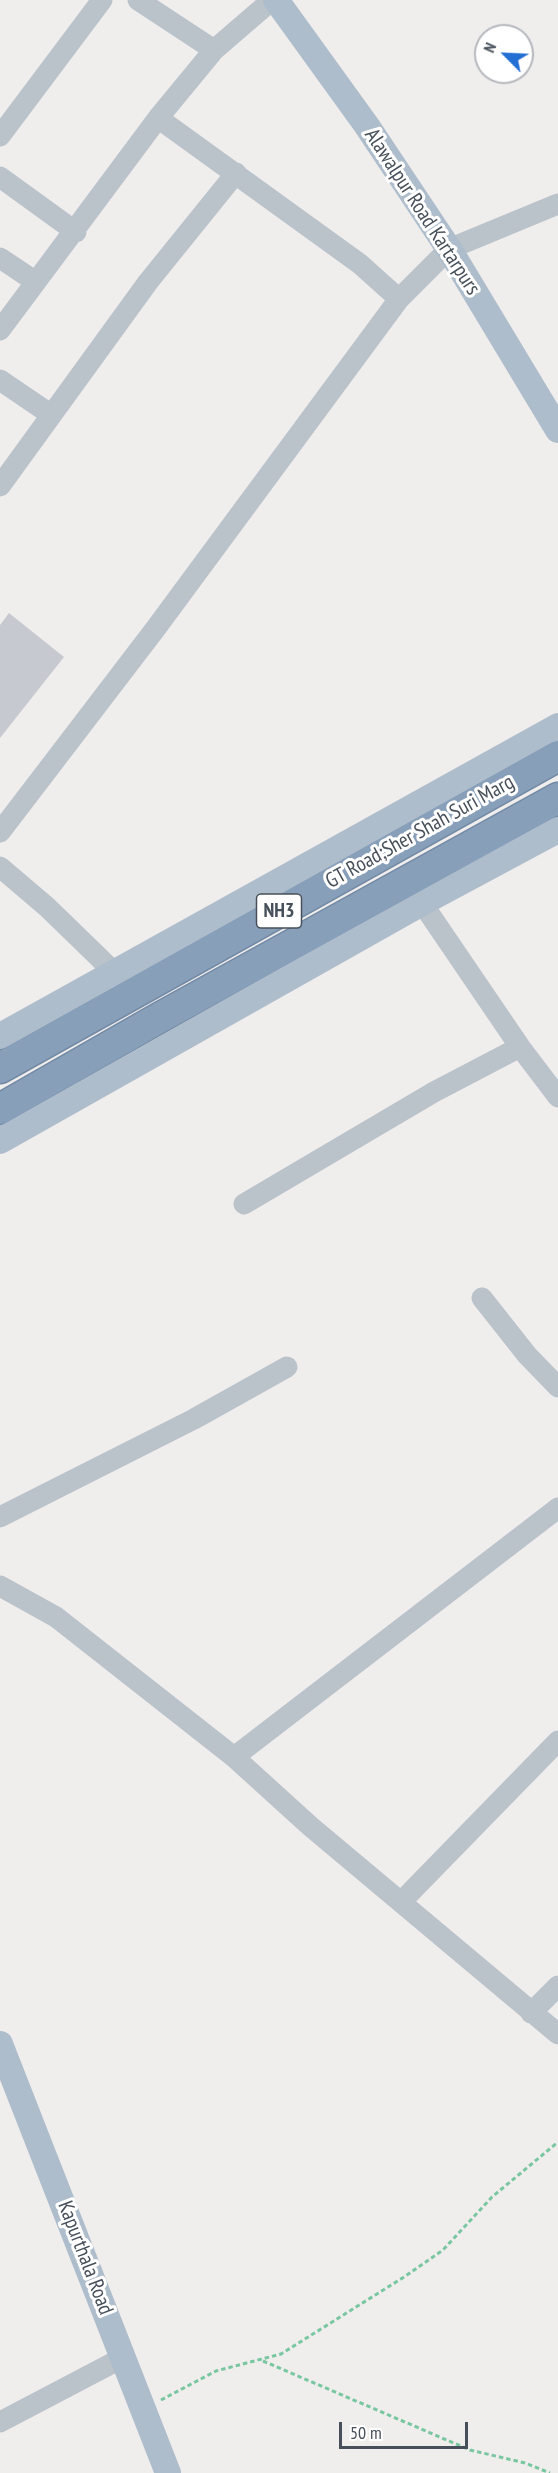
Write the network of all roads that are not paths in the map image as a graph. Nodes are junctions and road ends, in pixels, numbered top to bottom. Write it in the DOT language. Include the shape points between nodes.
graph roads {
  1 [pos="102,0"];
  2 [pos="138,0"];
  3 [pos="274,0"];
  4 [pos="213,51"];
  5 [pos="158,118"];
  6 [pos="0,136"];
  7 [pos="236,173"];
  8 [pos="0,177"];
  9 [pos="558,204"];
  10 [pos="76,232"];
  11 [pos="449,249"];
  12 [pos="0,258"];
  13 [pos="36,282"];
  14 [pos="399,299"];
  15 [pos="0,330"];
  16 [pos="0,380"];
  17 [pos="50,414"];
  18 [pos="558,430"];
  19 [pos="0,486"];
  20 [pos="558,726"];
  21 [pos="558,756"];
  22 [pos="558,798"];
  23 [pos="558,830"];
  24 [pos="0,831"];
  25 [pos="0,867"];
  26 [pos="422,903"];
  27 [pos="114,972"];
  28 [pos="0,1036"];
  29 [pos="520,1047"];
  30 [pos="0,1068"];
  31 [pos="558,1097"];
  32 [pos="0,1109"];
  33 [pos="0,1141"];
  34 [pos="244,1204"];
  35 [pos="482,1298"];
  36 [pos="287,1367"];
  37 [pos="558,1387"];
  38 [pos="558,1508"];
  39 [pos="0,1517"];
  40 [pos="0,1586"];
  41 [pos="558,1741"];
  42 [pos="234,1757"];
  43 [pos="402,1901"];
  44 [pos="558,1986"];
  45 [pos="531,2013"];
  46 [pos="558,2034"];
  47 [pos="0,2044"];
  48 [pos="124,2357"];
  49 [pos="0,2422"];
  50 [pos="168,2473"];
  1 -- 6 [label="street"];
  2 -- 4 [label="street"];
  3 -- 4 [label="street"];
  3 -- 11 [label="main road, Alawalpur Road Kartarpurs" via="367,126"];
  4 -- 5 [label="street"];
  5 -- 7 [label="street"];
  5 -- 10 [label="street"];
  7 -- 14 [label="street" via="360,264"];
  7 -- 17 [label="street" via="148,282"];
  8 -- 10 [label="street"];
  9 -- 11 [label="street"];
  10 -- 13 [label="street"];
  11 -- 14 [label="street"];
  11 -- 18 [label="main road, Alawalpur Road Kartarpurs"];
  12 -- 13 [label="street"];
  13 -- 15 [label="street"];
  14 -- 24 [label="street"];
  16 -- 17 [label="street"];
  17 -- 19 [label="street"];
  20 -- 27 [label="main road"];
  21 -- 30 [label="highway, GT Road;Sher Shah Suri Marg / NH3"];
  22 -- 32 [label="highway, GT Road;Sher Shah Suri Marg / NH3"];
  23 -- 26 [label="main road"];
  25 -- 27 [label="street"];
  26 -- 29 [label="street"];
  26 -- 33 [label="main road"];
  27 -- 28 [label="main road"];
  29 -- 31 [label="street"];
  29 -- 34 [label="street" via="434,1092"];
  35 -- 37 [label="street"];
  36 -- 39 [label="street" via="194,1419"];
  38 -- 42 [label="street"];
  40 -- 42 [label="street" via="56,1617"];
  41 -- 43 [label="street"];
  42 -- 43 [label="street"];
  43 -- 45 [label="street"];
  44 -- 45 [label="street"];
  45 -- 46 [label="street"];
  47 -- 48 [label="main road, Kapurthala Road"];
  48 -- 49 [label="street"];
  48 -- 50 [label="main road, Kapurthala Road"];
}
